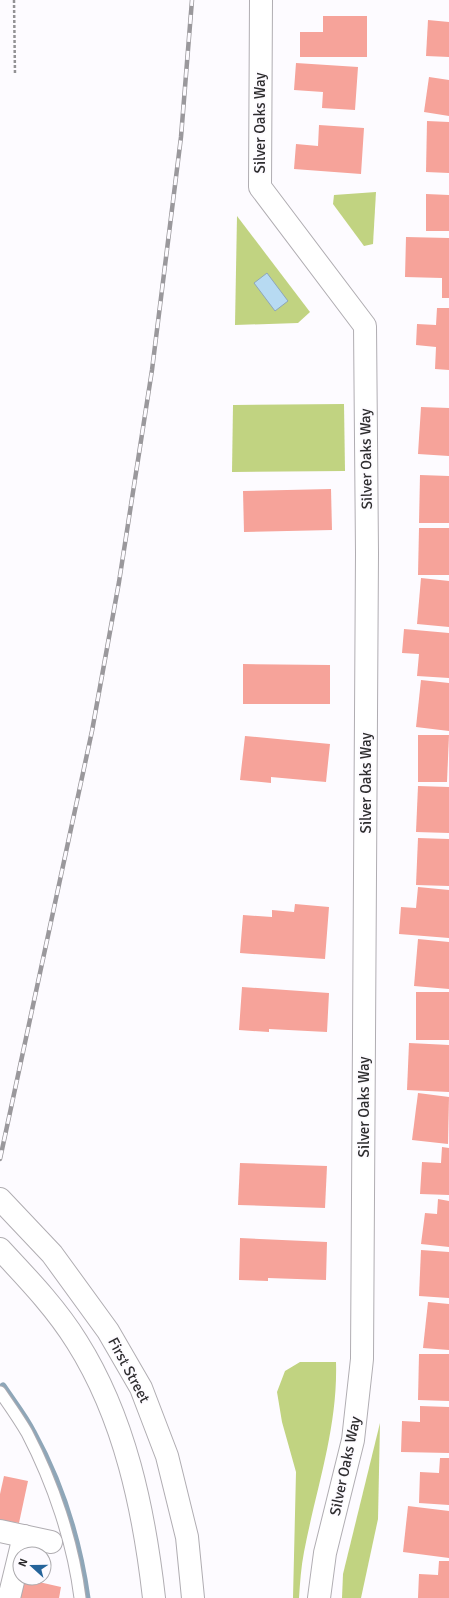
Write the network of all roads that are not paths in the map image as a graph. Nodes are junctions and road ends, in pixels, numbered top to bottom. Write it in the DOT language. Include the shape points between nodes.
graph roads {
  1 [pos="261,0"];
  2 [pos="0,1199"];
  3 [pos="0,1249"];
  4 [pos="0,1392"];
  5 [pos="0,1531"];
  6 [pos="24,1536"];
  7 [pos="51,1542"];
  8 [pos="9,1598"];
  9 [pos="80,1598"];
  10 [pos="154,1598"];
  11 [pos="193,1598"];
  12 [pos="319,1598"];
  1 -- 12 [label="street, Silver Oaks Way" via="260,187 365,326 367,553 362,1359 353,1440 325,1552"];
  2 -- 11 [label="street, First Street" via="52,1254 108,1331 141,1388 171,1470 187,1537"];
  3 -- 10 [label="street" via="40,1291 77,1342 107,1398 133,1475 149,1552"];
  4 -- 9 [label="lane" via="26,1432 51,1488 76,1566"];
  5 -- 6 [label="street"];
  6 -- 7 [label="street"];
  6 -- 8 [label="street"];
}
